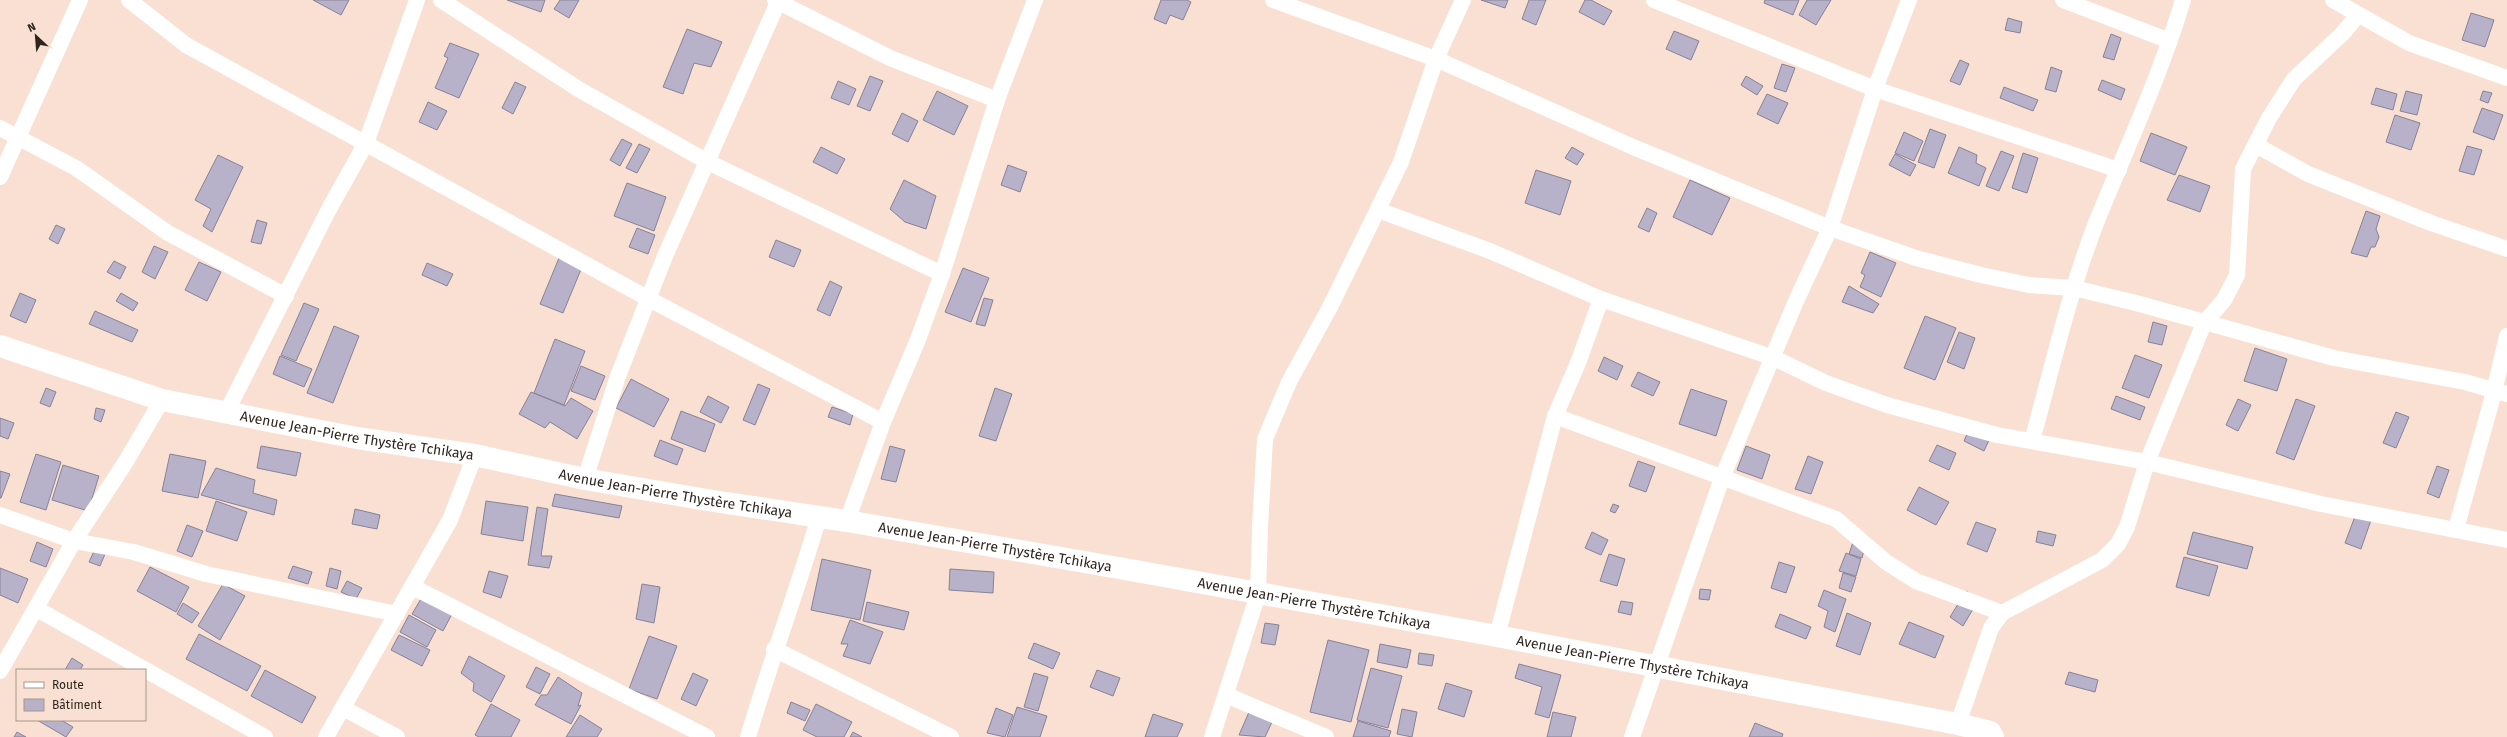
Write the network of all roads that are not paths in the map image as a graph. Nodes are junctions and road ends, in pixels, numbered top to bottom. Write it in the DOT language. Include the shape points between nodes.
graph roads {
  1 [pos="80,0"];
  2 [pos="129,0"];
  3 [pos="417,0"];
  4 [pos="441,0"];
  5 [pos="1035,0"];
  6 [pos="1273,0"];
  7 [pos="1463,0"];
  8 [pos="1654,0"];
  9 [pos="1909,0"];
  10 [pos="2063,0"];
  11 [pos="2183,0"];
  12 [pos="2333,0"];
  13 [pos="778,1"];
  14 [pos="2358,15"];
  15 [pos="2170,41"];
  16 [pos="1436,59"];
  17 [pos="2507,78"];
  18 [pos="1875,89"];
  19 [pos="997,100"];
  20 [pos="0,128"];
  21 [pos="18,138"];
  22 [pos="366,143"];
  23 [pos="2256,145"];
  24 [pos="708,162"];
  25 [pos="2119,170"];
  26 [pos="0,177"];
  27 [pos="1378,210"];
  28 [pos="1830,228"];
  29 [pos="2507,249"];
  30 [pos="942,274"];
  31 [pos="2074,288"];
  32 [pos="286,296"];
  33 [pos="649,299"];
  34 [pos="1601,299"];
  35 [pos="2204,323"];
  36 [pos="2507,336"];
  37 [pos="0,346"];
  38 [pos="1774,358"];
  39 [pos="2500,393"];
  40 [pos="162,400"];
  41 [pos="227,411"];
  42 [pos="1555,416"];
  43 [pos="883,422"];
  44 [pos="2032,441"];
  45 [pos="475,455"];
  46 [pos="2147,462"];
  47 [pos="1722,478"];
  48 [pos="585,479"];
  49 [pos="0,515"];
  50 [pos="819,517"];
  51 [pos="847,521"];
  52 [pos="2456,529"];
  53 [pos="2507,540"];
  54 [pos="74,541"];
  55 [pos="413,587"];
  56 [pos="1258,594"];
  57 [pos="37,609"];
  58 [pos="2002,613"];
  59 [pos="397,614"];
  60 [pos="1498,636"];
  61 [pos="774,649"];
  62 [pos="1656,666"];
  63 [pos="144,669"];
  64 [pos="146,670"];
  65 [pos="0,671"];
  66 [pos="1226,695"];
  67 [pos="343,708"];
  68 [pos="1958,724"];
  69 [pos="265,737"];
  70 [pos="326,737"];
  71 [pos="397,737"];
  72 [pos="707,737"];
  73 [pos="748,737"];
  74 [pos="951,737"];
  75 [pos="1212,737"];
  76 [pos="1326,737"];
  77 [pos="1632,737"];
  78 [pos="1994,737"];
  1 -- 21 [label="street"];
  2 -- 22 [label="street" via="186,45"];
  3 -- 22 [label="street"];
  4 -- 24 [label="street" via="580,90"];
  5 -- 19 [label="street"];
  6 -- 16 [label="street"];
  7 -- 16 [label="street"];
  8 -- 18 [label="street"];
  9 -- 18 [label="street"];
  10 -- 15 [label="street"];
  11 -- 15 [label="street"];
  12 -- 14 [label="street"];
  13 -- 19 [label="street" via="890,58"];
  13 -- 24 [label="street"];
  14 -- 17 [label="street" via="2409,43"];
  14 -- 23 [label="street" via="2342,34 2294,79"];
  15 -- 25 [label="street"];
  16 -- 27 [label="street" via="1401,162"];
  16 -- 28 [label="street" via="1633,147"];
  18 -- 25 [label="street"];
  18 -- 28 [label="street"];
  19 -- 30 [label="street"];
  20 -- 21 [label="street"];
  21 -- 26 [label="street"];
  21 -- 32 [label="street" via="76,168 168,233"];
  22 -- 32 [label="street" via="329,209"];
  22 -- 33 [label="street"];
  23 -- 29 [label="street" via="2308,174 2431,223"];
  23 -- 35 [label="street" via="2243,169 2237,275 2224,300"];
  24 -- 30 [label="street"];
  24 -- 33 [label="street" via="665,256"];
  25 -- 31 [label="street" via="2096,224"];
  27 -- 34 [label="street" via="1490,251"];
  27 -- 56 [label="street" via="1289,382 1265,440"];
  28 -- 31 [label="street" via="1916,258 1981,275 2029,285"];
  28 -- 38 [label="street" via="1796,301"];
  30 -- 43 [label="street"];
  31 -- 35 [label="street" via="2136,302"];
  31 -- 44 [label="street"];
  32 -- 41 [label="street"];
  33 -- 43 [label="street"];
  33 -- 48 [label="street" via="618,376"];
  34 -- 38 [label="street"];
  34 -- 42 [label="street" via="1578,363"];
  35 -- 39 [label="street" via="2334,358 2465,382"];
  35 -- 46 [label="street"];
  36 -- 39 [label="street"];
  37 -- 40 [label="street, Avenue Jean-Pierre Thystère Tchikaya"];
  38 -- 44 [label="street" via="1826,383 1887,405 1998,435"];
  38 -- 47 [label="street"];
  39 -- 52 [label="street"];
  40 -- 41 [label="street, Avenue Jean-Pierre Thystère Tchikaya"];
  40 -- 54 [label="street"];
  41 -- 45 [label="street, Avenue Jean-Pierre Thystère Tchikaya" via="357,438"];
  42 -- 47 [label="street"];
  42 -- 60 [label="street"];
  43 -- 51 [label="street"];
  44 -- 46 [label="street"];
  45 -- 48 [label="street, Avenue Jean-Pierre Thystère Tchikaya"];
  45 -- 55 [label="street" via="450,520"];
  46 -- 52 [label="street" via="2321,504"];
  46 -- 58 [label="street" via="2127,526 2118,544 2102,560"];
  47 -- 58 [label="street" via="1836,520 1886,562 1916,581"];
  47 -- 62 [label="street"];
  48 -- 50 [label="street, Avenue Jean-Pierre Thystère Tchikaya"];
  49 -- 54 [label="street"];
  50 -- 51 [label="street, Avenue Jean-Pierre Thystère Tchikaya"];
  50 -- 61 [label="street" via="802,574"];
  51 -- 56 [label="street, Avenue Jean-Pierre Thystère Tchikaya"];
  52 -- 53 [label="street"];
  54 -- 57 [label="street"];
  54 -- 59 [label="street" via="134,552 206,574"];
  55 -- 59 [label="street"];
  55 -- 72 [label="street"];
  56 -- 60 [label="street, Avenue Jean-Pierre Thystère Tchikaya"];
  56 -- 66 [label="street"];
  57 -- 63 [label="street"];
  57 -- 65 [label="street"];
  58 -- 68 [label="street" via="1991,628"];
  59 -- 67 [label="street"];
  60 -- 62 [label="street, Avenue Jean-Pierre Thystère Tchikaya"];
  61 -- 73 [label="street"];
  61 -- 74 [label="street"];
  62 -- 68 [label="street, Avenue Jean-Pierre Thystère Tchikaya"];
  62 -- 77 [label="street"];
  64 -- 69 [label="street"];
  66 -- 75 [label="street"];
  66 -- 76 [label="street"];
  67 -- 70 [label="street"];
  67 -- 71 [label="street"];
  68 -- 78 [label="street, Avenue Jean-Pierre Thystère Tchikaya" via="1990,732"];
}
